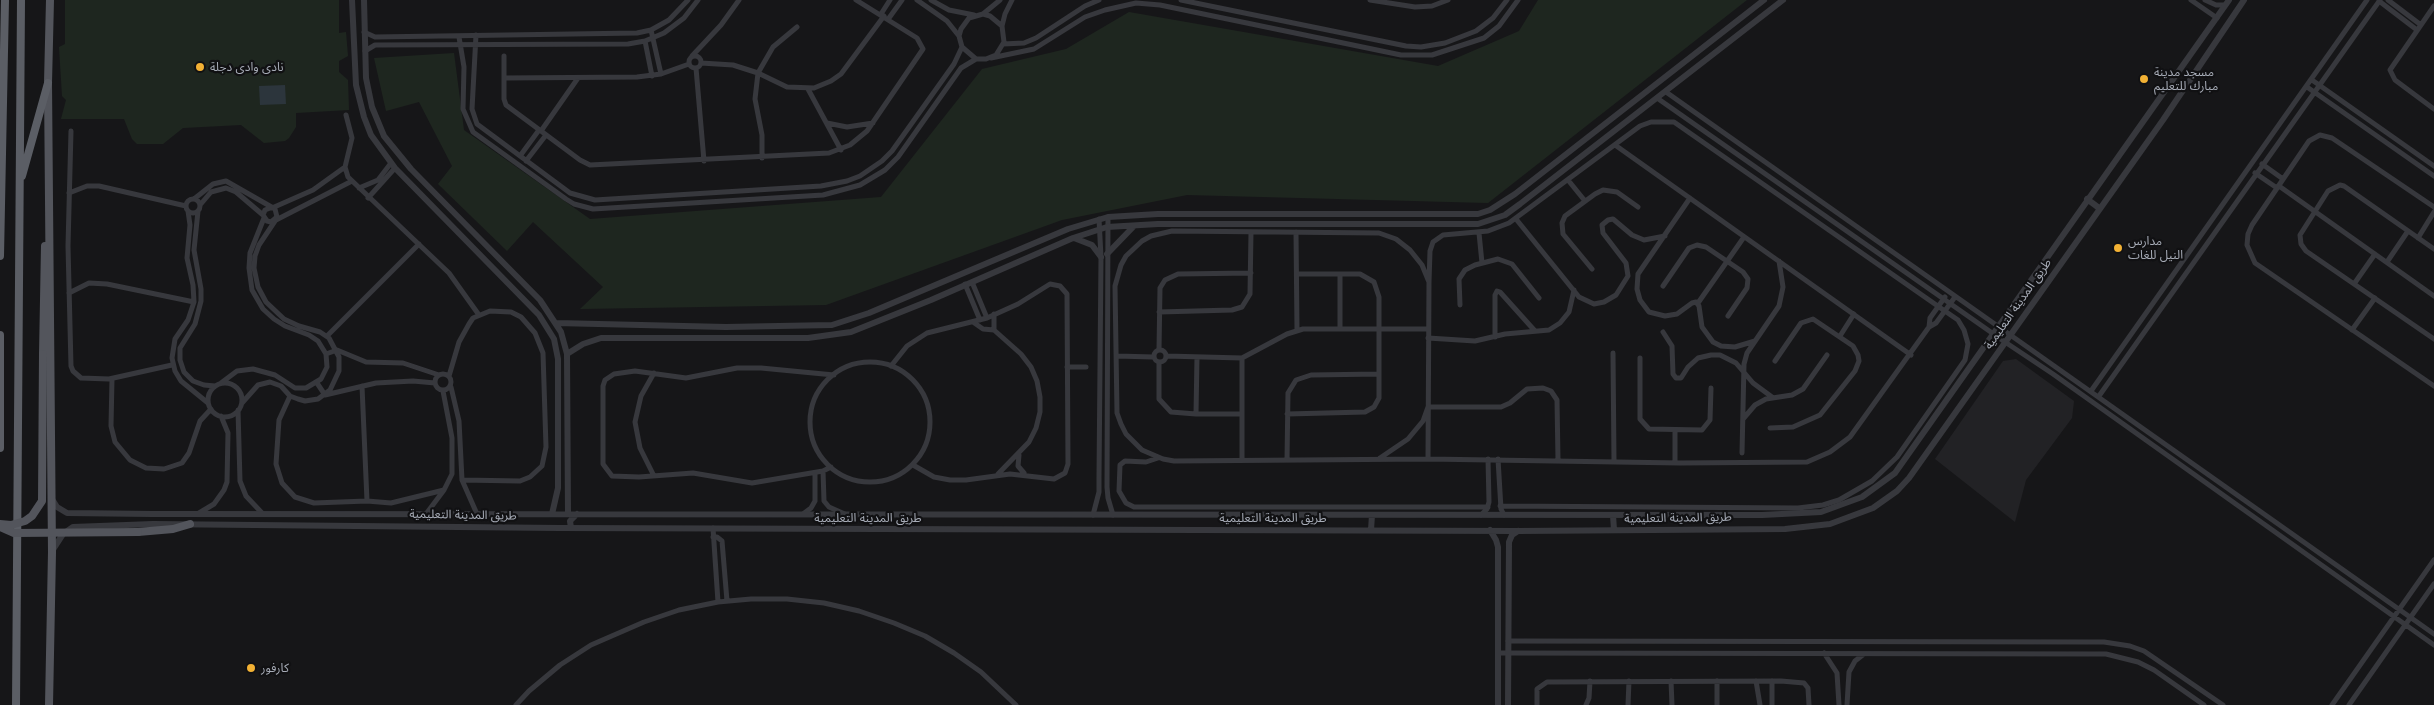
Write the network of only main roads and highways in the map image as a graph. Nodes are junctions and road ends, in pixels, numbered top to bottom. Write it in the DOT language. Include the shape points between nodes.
graph roads {
  1 [pos="5,0"];
  2 [pos="21,0"];
  3 [pos="50,0"];
  4 [pos="48,83"];
  5 [pos="19,188"];
  6 [pos="49,230"];
  7 [pos="0,256"];
  8 [pos="0,335"];
  9 [pos="0,354"];
  10 [pos="0,448"];
  11 [pos="190,524"];
  12 [pos="0,526"];
  13 [pos="16,705"];
  14 [pos="49,705"];
  1 -- 7 [label="highway"];
  2 -- 5 [label="highway"];
  3 -- 4 [label="main road"];
  4 -- 5 [label="highway"];
  4 -- 6 [label="main road"];
  5 -- 13 [label="highway"];
  6 -- 12 [label="main road, bridge" via="44,257 42,501 25,521"];
  6 -- 14 [label="main road" via="52,552"];
  8 -- 9 [label="highway"];
  9 -- 10 [label="highway"];
  11 -- 12 [label="main road, bridge" via="138,532 14,533"];
}
